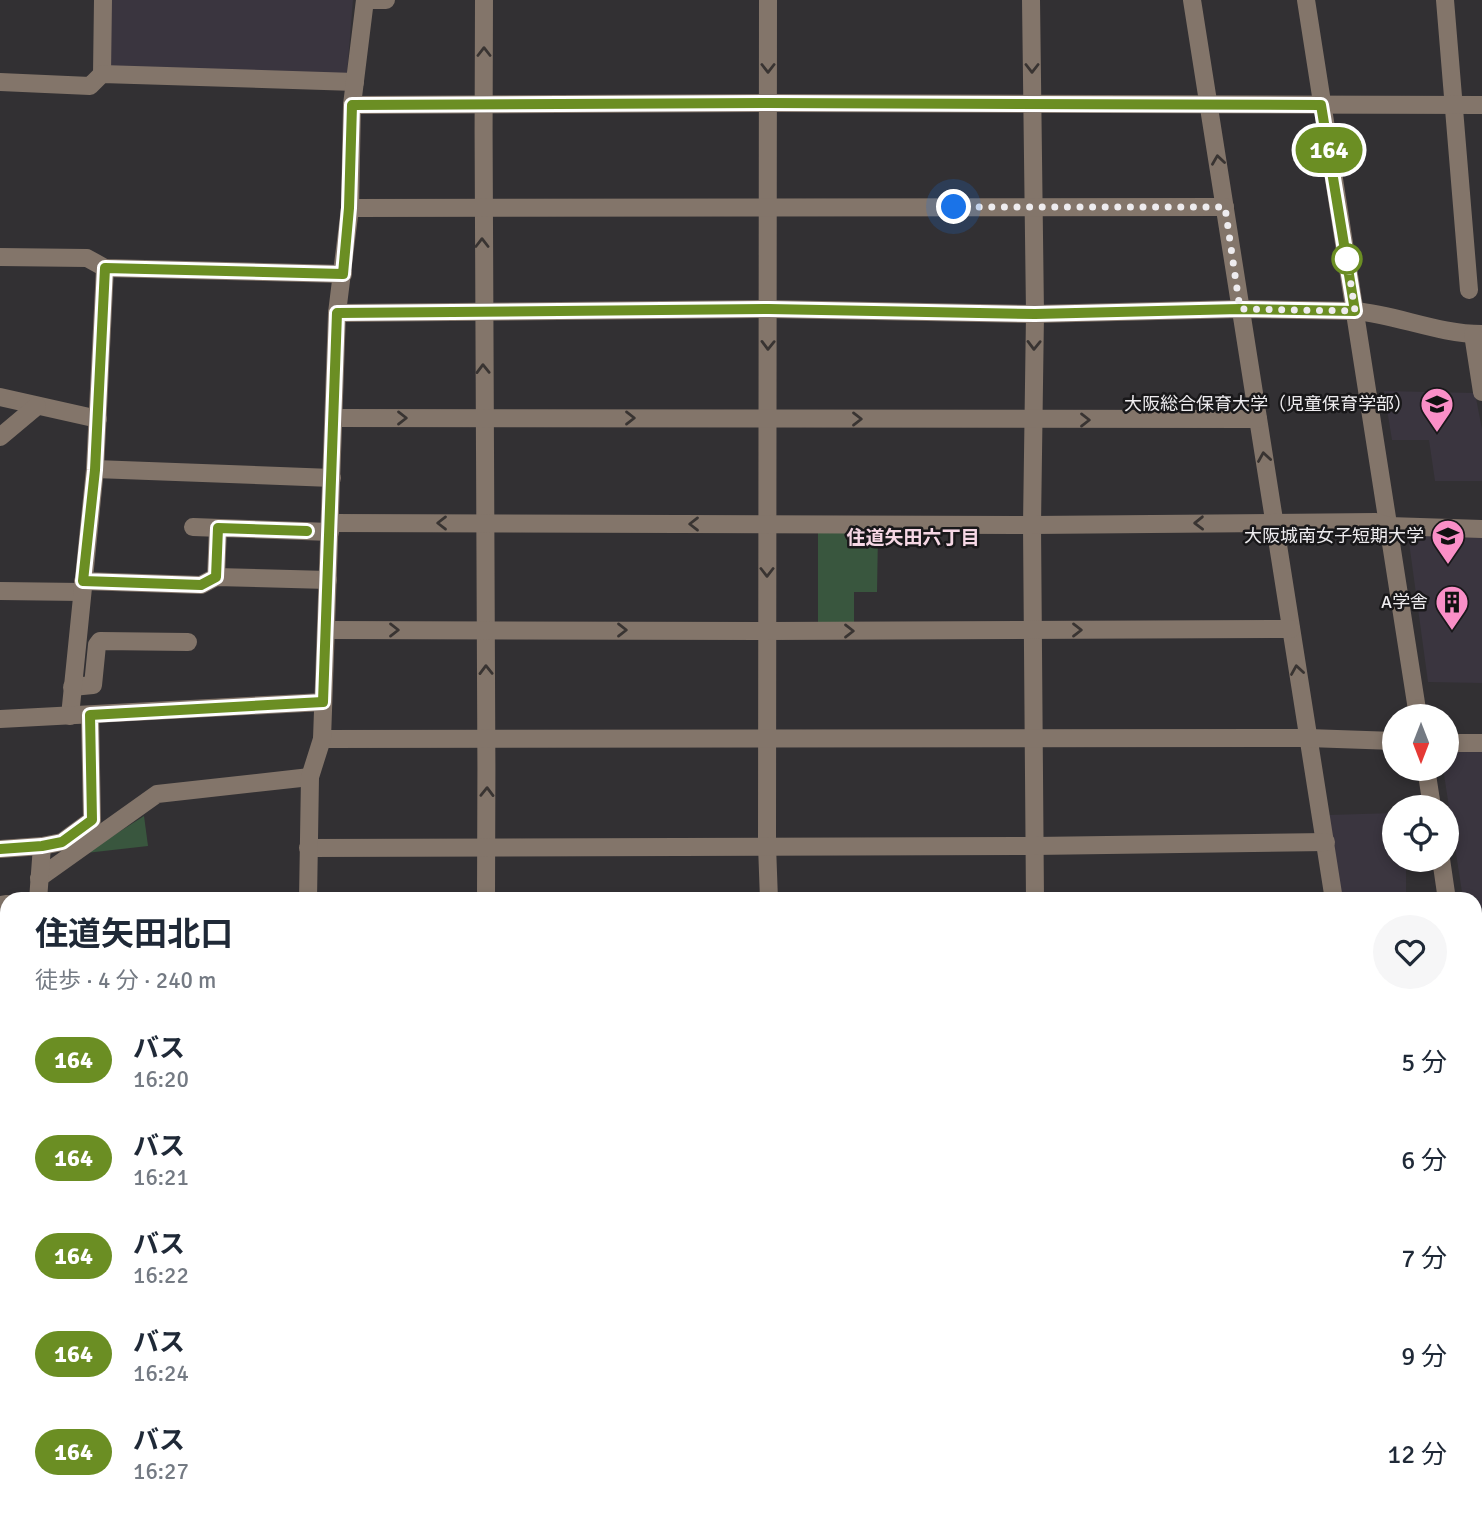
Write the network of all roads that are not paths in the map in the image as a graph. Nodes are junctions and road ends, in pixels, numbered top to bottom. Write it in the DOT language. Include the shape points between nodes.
graph roads {
  1 [pos="103,0"];
  2 [pos="386,0"];
  3 [pos="484,0"];
  4 [pos="768,0"];
  5 [pos="1031,0"];
  6 [pos="1192,0"];
  7 [pos="1306,0"];
  8 [pos="1446,0"];
  9 [pos="102,74"];
  10 [pos="0,82"];
  11 [pos="355,82"];
  12 [pos="483,103"];
  13 [pos="768,103"];
  14 [pos="1032,104"];
  15 [pos="352,105"];
  16 [pos="1210,105"];
  17 [pos="1321,105"];
  18 [pos="1452,105"];
  19 [pos="1482,105"];
  20 [pos="768,206"];
  21 [pos="1033,207"];
  22 [pos="1225,207"];
  23 [pos="349,208"];
  24 [pos="482,208"];
  25 [pos="0,257"];
  26 [pos="105,268"];
  27 [pos="343,274"];
  28 [pos="1469,290"];
  29 [pos="769,309"];
  30 [pos="1240,309"];
  31 [pos="483,311"];
  32 [pos="1355,311"];
  33 [pos="337,313"];
  34 [pos="1035,314"];
  35 [pos="1477,334"];
  36 [pos="1482,392"];
  37 [pos="0,397"];
  38 [pos="37,406"];
  39 [pos="334,418"];
  40 [pos="484,418"];
  41 [pos="767,418"];
  42 [pos="97,419"];
  43 [pos="1258,419"];
  44 [pos="1033,421"];
  45 [pos="0,437"];
  46 [pos="95,470"];
  47 [pos="332,478"];
  48 [pos="1274,522"];
  49 [pos="484,524"];
  50 [pos="768,524"];
  51 [pos="1032,524"];
  52 [pos="1389,526"];
  53 [pos="193,527"];
  54 [pos="218,528"];
  55 [pos="330,528"];
  56 [pos="1482,529"];
  57 [pos="216,577"];
  58 [pos="328,580"];
  59 [pos="83,586"];
  60 [pos="0,591"];
  61 [pos="485,629"];
  62 [pos="1033,629"];
  63 [pos="1291,629"];
  64 [pos="326,630"];
  65 [pos="767,631"];
  66 [pos="188,642"];
  67 [pos="72,687"];
  68 [pos="323,702"];
  69 [pos="1416,704"];
  70 [pos="90,715"];
  71 [pos="70,716"];
  72 [pos="0,719"];
  73 [pos="1308,737"];
  74 [pos="488,738"];
  75 [pos="767,738"];
  76 [pos="1034,738"];
  77 [pos="322,739"];
  78 [pos="1382,740"];
  79 [pos="1460,743"];
  80 [pos="1482,743"];
  81 [pos="310,777"];
  82 [pos="1326,842"];
  83 [pos="767,845"];
  84 [pos="42,846"];
  85 [pos="486,846"];
  86 [pos="1034,846"];
  87 [pos="308,848"];
  88 [pos="0,849"];
  89 [pos="1443,872"];
  90 [pos="39,878"];
  91 [pos="38,892"];
  92 [pos="308,892"];
  93 [pos="485,892"];
  94 [pos="769,892"];
  95 [pos="1035,892"];
  96 [pos="1333,892"];
  97 [pos="1446,892"];
  1 -- 9 [label="street"];
  2 -- 11 [label="street" via="365,0"];
  12 -- 3 [label="street, one-way"];
  4 -- 13 [label="street, one-way"];
  5 -- 14 [label="street, one-way"];
  6 -- 16 [label="street"];
  7 -- 17 [label="street"];
  8 -- 18 [label="street"];
  9 -- 10 [label="street" via="90,86"];
  9 -- 11 [label="street"];
  11 -- 15 [label="street"];
  12 -- 13 [label="street"];
  12 -- 15 [label="street"];
  12 -- 24 [label="street"];
  13 -- 14 [label="street"];
  13 -- 20 [label="street"];
  14 -- 16 [label="street"];
  14 -- 21 [label="street"];
  15 -- 23 [label="street"];
  16 -- 17 [label="street"];
  22 -- 16 [label="street, one-way"];
  17 -- 18 [label="street"];
  17 -- 32 [label="street"];
  18 -- 19 [label="street"];
  18 -- 28 [label="street"];
  20 -- 21 [label="street"];
  20 -- 24 [label="street"];
  20 -- 29 [label="street"];
  21 -- 22 [label="street"];
  21 -- 34 [label="street"];
  22 -- 30 [label="street"];
  23 -- 24 [label="street"];
  23 -- 27 [label="street"];
  31 -- 24 [label="street, one-way"];
  25 -- 26 [label="street" via="87,258"];
  26 -- 27 [label="street"];
  26 -- 42 [label="street"];
  27 -- 33 [label="street"];
  29 -- 31 [label="street"];
  29 -- 34 [label="street"];
  29 -- 41 [label="street, one-way"];
  30 -- 32 [label="street"];
  30 -- 34 [label="street"];
  30 -- 43 [label="street"];
  31 -- 33 [label="street"];
  40 -- 31 [label="street, one-way"];
  32 -- 35 [label="street" via="1445,332"];
  32 -- 52 [label="street"];
  33 -- 39 [label="street"];
  34 -- 44 [label="street, one-way"];
  35 -- 36 [label="street"];
  37 -- 38 [label="street"];
  38 -- 42 [label="street"];
  38 -- 45 [label="street"];
  39 -- 40 [label="street, one-way"];
  39 -- 47 [label="street"];
  40 -- 41 [label="street, one-way"];
  40 -- 49 [label="street"];
  41 -- 44 [label="street, one-way"];
  41 -- 50 [label="street"];
  42 -- 46 [label="street"];
  44 -- 43 [label="street, one-way"];
  48 -- 43 [label="street, one-way"];
  44 -- 51 [label="street"];
  46 -- 47 [label="street"];
  46 -- 59 [label="street"];
  47 -- 55 [label="street"];
  48 -- 51 [label="street, one-way"];
  48 -- 52 [label="street" via="1376,522"];
  48 -- 63 [label="street"];
  50 -- 49 [label="street, one-way"];
  49 -- 55 [label="street, one-way"];
  49 -- 61 [label="street"];
  50 -- 51 [label="street"];
  50 -- 65 [label="street, one-way"];
  51 -- 62 [label="street"];
  52 -- 56 [label="street"];
  52 -- 69 [label="street"];
  53 -- 54 [label="street"];
  54 -- 55 [label="street"];
  54 -- 57 [label="street"];
  55 -- 58 [label="street"];
  57 -- 58 [label="street"];
  57 -- 59 [label="street" via="201,585"];
  58 -- 64 [label="street"];
  59 -- 60 [label="street"];
  59 -- 67 [label="street"];
  64 -- 61 [label="street, one-way"];
  61 -- 65 [label="street, one-way"];
  74 -- 61 [label="street, one-way"];
  62 -- 63 [label="street, one-way"];
  65 -- 62 [label="street, one-way"];
  62 -- 76 [label="street"];
  73 -- 63 [label="street, one-way"];
  64 -- 68 [label="street"];
  65 -- 75 [label="street"];
  66 -- 67 [label="street" via="100,640 93,684"];
  67 -- 71 [label="street"];
  68 -- 70 [label="street"];
  68 -- 77 [label="street"];
  70 -- 71 [label="street"];
  70 -- 84 [label="street" via="92,820 62,842"];
  71 -- 72 [label="street"];
  73 -- 76 [label="street"];
  73 -- 78 [label="street"];
  73 -- 82 [label="street"];
  74 -- 75 [label="street"];
  74 -- 77 [label="street"];
  85 -- 74 [label="street, one-way"];
  75 -- 76 [label="street"];
  75 -- 83 [label="street"];
  76 -- 86 [label="street"];
  77 -- 81 [label="street"];
  79 -- 80 [label="street"];
  81 -- 87 [label="street"];
  81 -- 90 [label="street" via="157,794"];
  82 -- 86 [label="street"];
  82 -- 96 [label="street"];
  83 -- 85 [label="street"];
  83 -- 86 [label="street"];
  83 -- 94 [label="street"];
  84 -- 88 [label="street"];
  84 -- 90 [label="street"];
  85 -- 87 [label="street"];
  85 -- 93 [label="street"];
  86 -- 95 [label="street"];
  87 -- 92 [label="street"];
  89 -- 97 [label="street"];
  90 -- 91 [label="street"];
}
